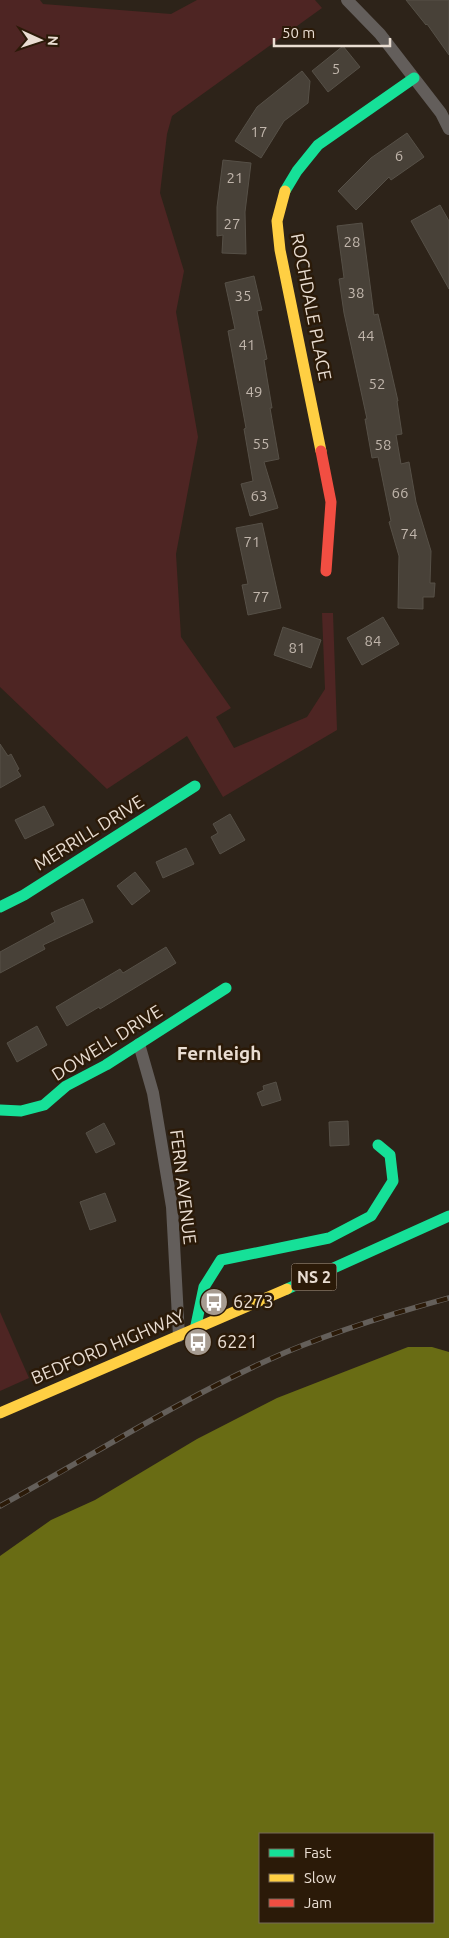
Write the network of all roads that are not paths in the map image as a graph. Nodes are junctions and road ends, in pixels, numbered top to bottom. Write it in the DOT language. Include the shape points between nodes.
graph roads {
  1 [pos="347,0"];
  2 [pos="414,78"];
  3 [pos="449,129"];
  4 [pos="326,571"];
  5 [pos="195,786"];
  6 [pos="0,907"];
  7 [pos="226,988"];
  8 [pos="139,1044"];
  9 [pos="0,1110"];
  10 [pos="378,1145"];
  11 [pos="449,1216"];
  12 [pos="195,1330"];
  13 [pos="179,1336"];
  14 [pos="0,1413"];
  1 -- 2 [label="street" via="380,34"];
  2 -- 3 [label="street"];
  2 -- 4 [label="street, ROCHDALE PLACE" via="318,145 285,192 278,221 280,250 331,502"];
  5 -- 6 [label="street, MERRILL DRIVE"];
  7 -- 8 [label="street, DOWELL DRIVE"];
  8 -- 9 [label="street, DOWELL DRIVE" via="66,1086 44,1105 21,1111"];
  8 -- 13 [label="street, FERN AVENUE" via="153,1093 172,1207"];
  10 -- 12 [label="street" via="390,1155 393,1181 371,1216 328,1238 221,1260 204,1287"];
  11 -- 12 [label="street, BEDFORD HIGHWAY / NS 2"];
  12 -- 13 [label="street, BEDFORD HIGHWAY / NS 2"];
  13 -- 14 [label="street, BEDFORD HIGHWAY / NS 2"];
}
